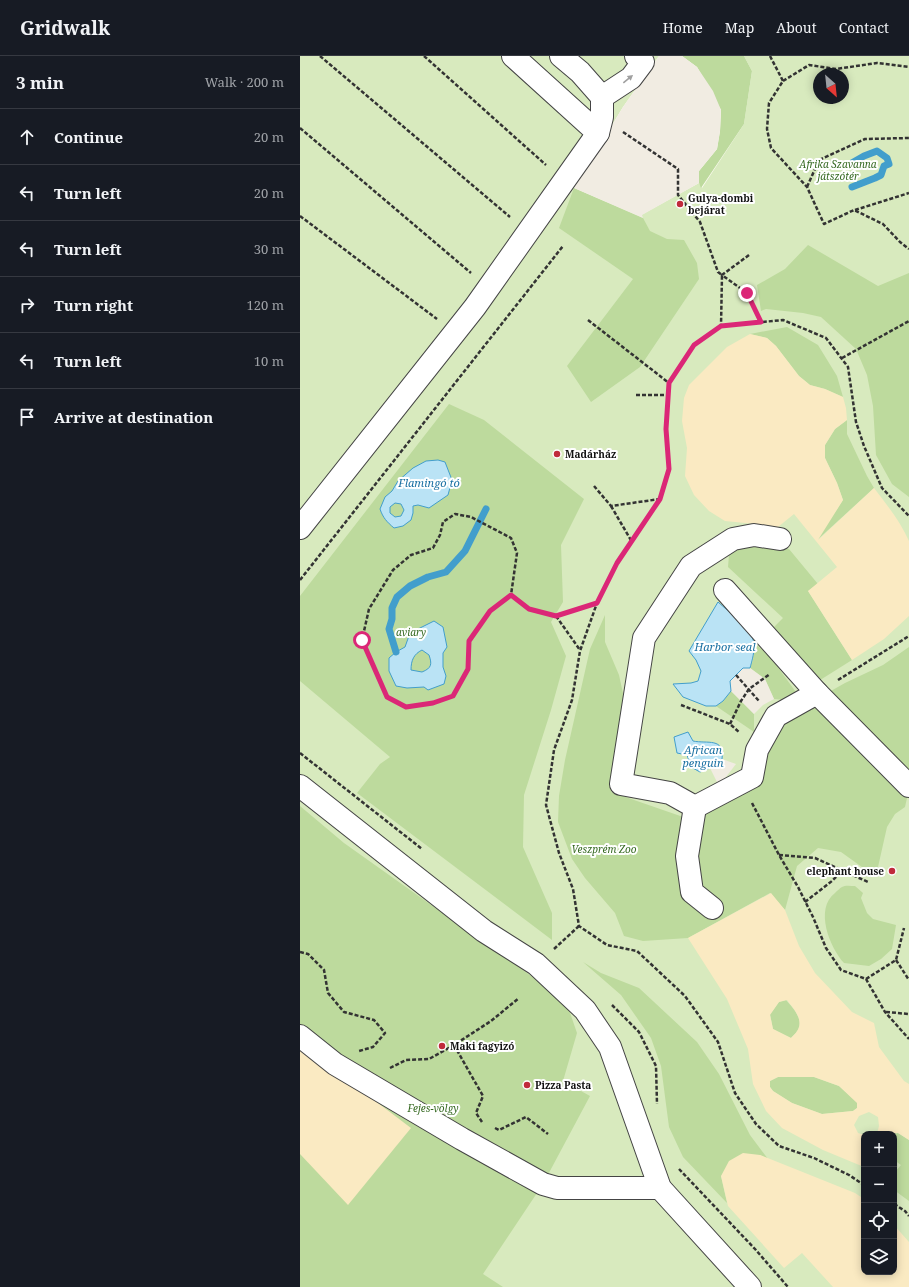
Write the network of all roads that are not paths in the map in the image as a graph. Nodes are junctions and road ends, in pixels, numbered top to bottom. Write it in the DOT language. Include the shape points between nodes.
graph roads {
  1 [pos="513,56"];
  2 [pos="562,56"];
  3 [pos="636,56"];
  4 [pos="601,116"];
  5 [pos="300,528"];
  6 [pos="780,539"];
  7 [pos="726,590"];
  8 [pos="817,693"];
  9 [pos="300,786"];
  10 [pos="909,786"];
  11 [pos="695,807"];
  12 [pos="712,908"];
  13 [pos="300,1036"];
  14 [pos="660,1188"];
  15 [pos="750,1287"];
  1 -- 4 [label="street"];
  2 -- 4 [label="street" via="580,72"];
  4 -- 3 [label="street, one-way" via="643,62"];
  4 -- 5 [label="street" via="564,181 488,287"];
  6 -- 11 [label="street" via="754,535 733,539 691,566 644,638 621,784 670,794"];
  7 -- 8 [label="street"];
  8 -- 10 [label="street"];
  8 -- 11 [label="street" via="776,716 757,750 752,777"];
  9 -- 14 [label="street" via="484,931 536,964 585,1010 610,1047"];
  11 -- 12 [label="street" via="687,856 692,892"];
  13 -- 14 [label="street" via="335,1064 543,1184 557,1188"];
  14 -- 15 [label="street"];
}
